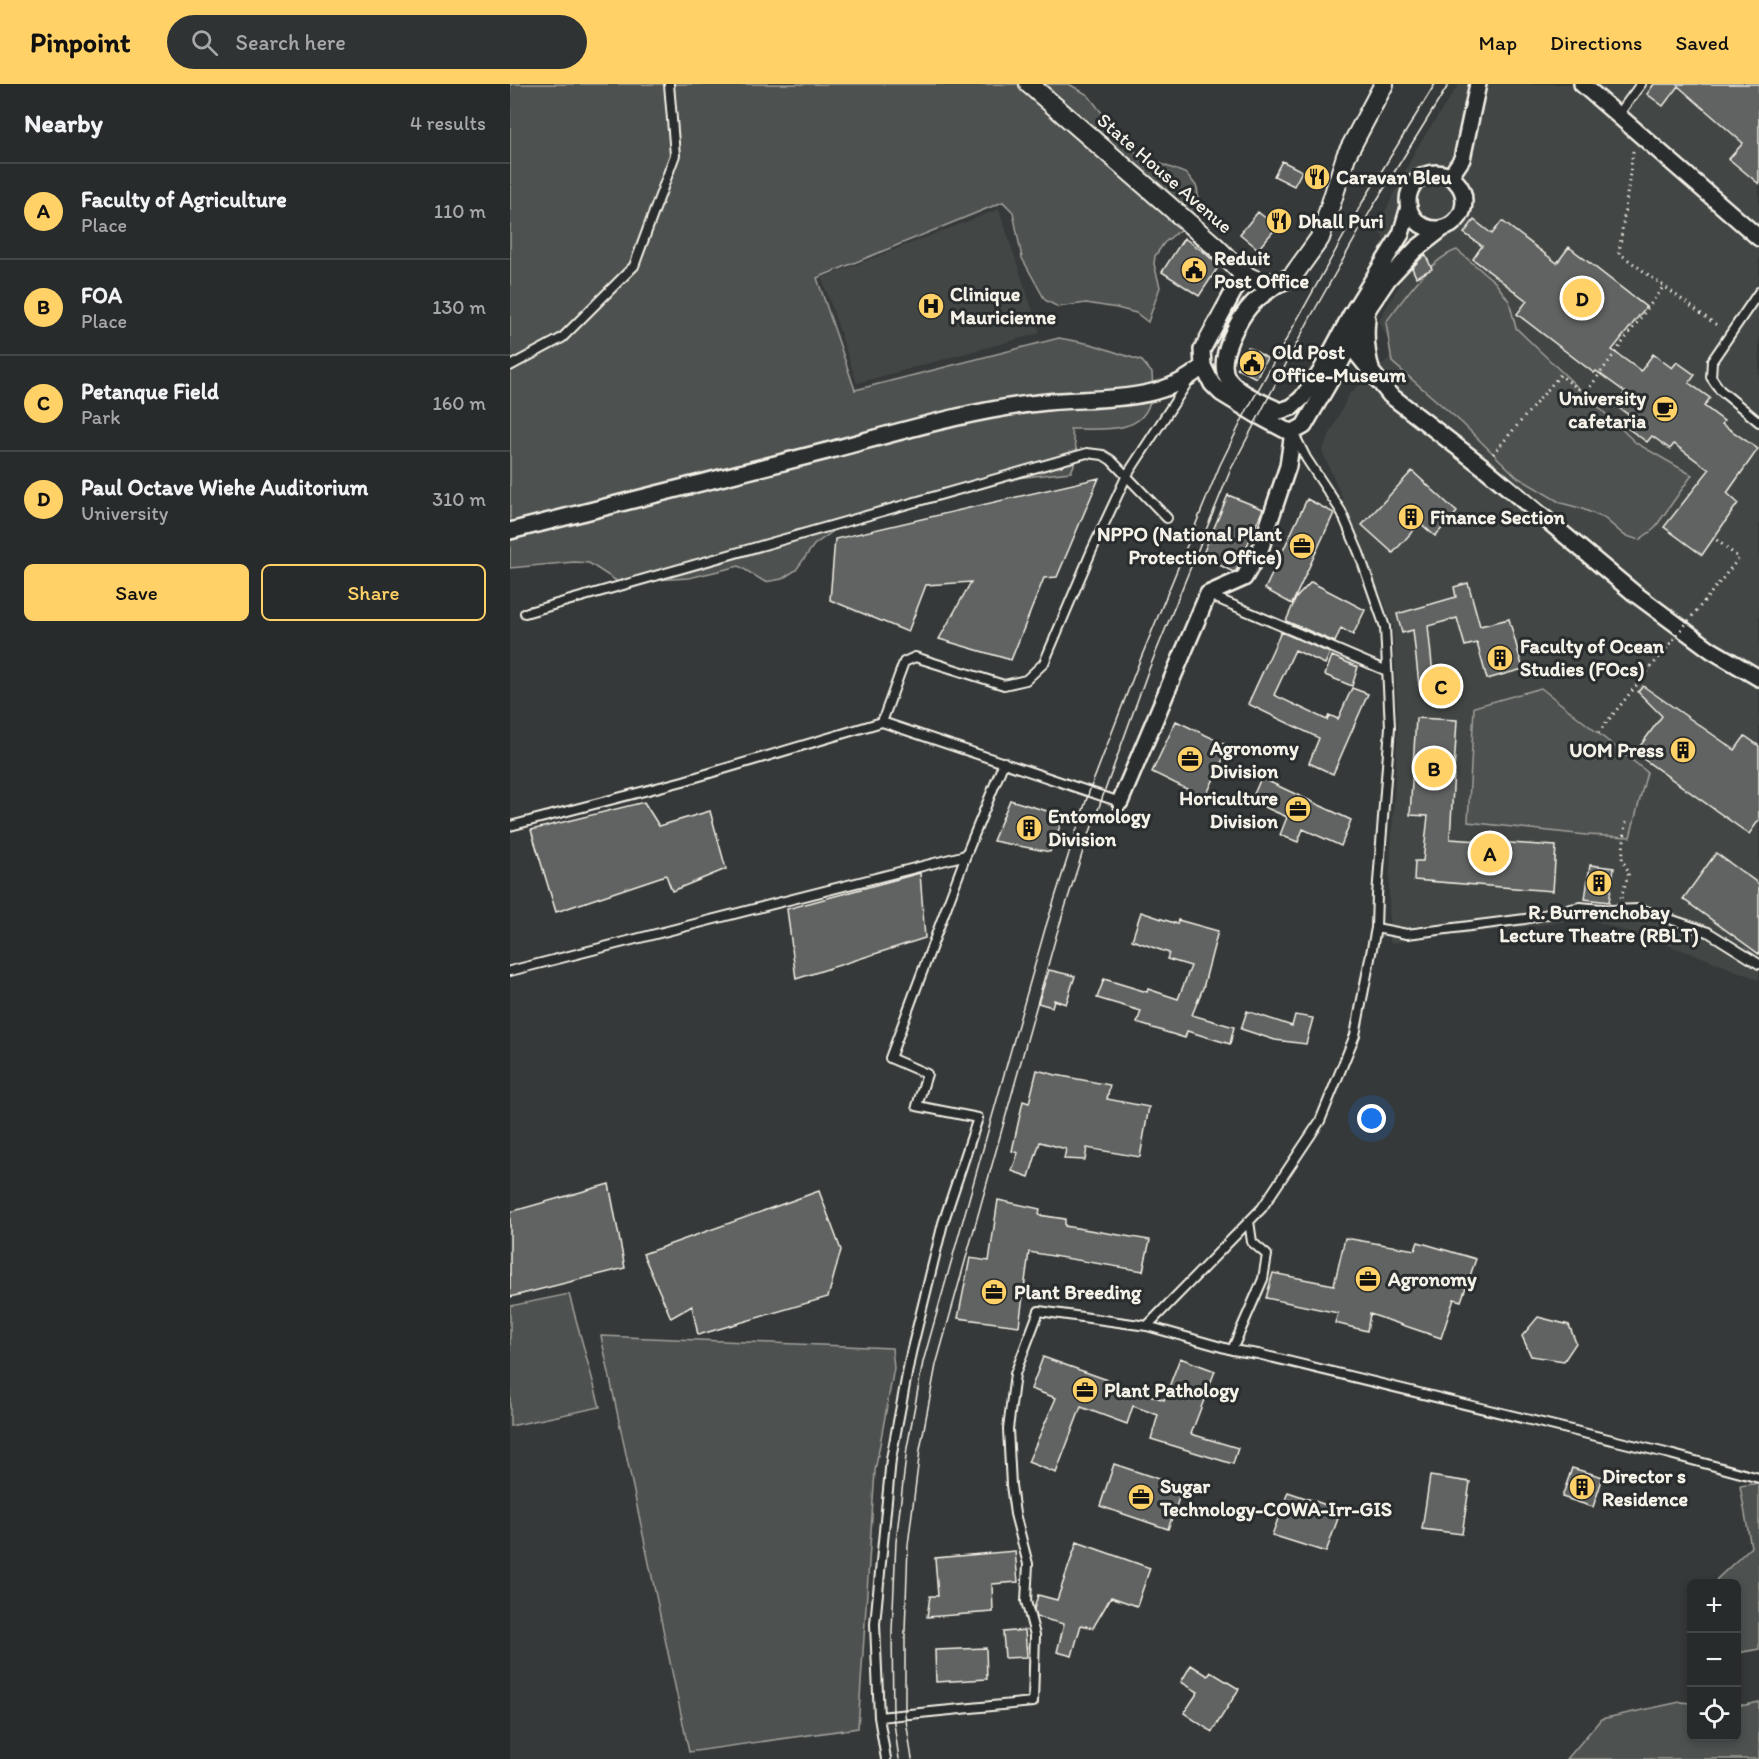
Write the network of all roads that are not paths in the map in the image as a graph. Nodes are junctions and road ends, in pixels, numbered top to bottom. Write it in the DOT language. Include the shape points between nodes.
graph roads {
  1 [pos="669,84"];
  2 [pos="1029,84"];
  3 [pos="1384,84"];
  4 [pos="1478,84"];
  5 [pos="1582,84"];
  6 [pos="1641,84"];
  7 [pos="1618,115"];
  8 [pos="1450,177"];
  9 [pos="1409,207"];
  10 [pos="1443,228"];
  11 [pos="1759,238"];
  12 [pos="1243,274"];
  13 [pos="1280,282"];
  14 [pos="1759,292"];
  15 [pos="1369,307"];
  16 [pos="1350,345"];
  17 [pos="510,366"];
  18 [pos="1197,371"];
  19 [pos="1374,377"];
  20 [pos="1759,422"];
  21 [pos="1293,432"];
  22 [pos="1127,476"];
  23 [pos="1167,518"];
  24 [pos="510,531"];
  25 [pos="1208,594"];
  26 [pos="525,613"];
  27 [pos="1387,670"];
  28 [pos="1759,678"];
  29 [pos="882,722"];
  30 [pos="1004,762"];
  31 [pos="1120,802"];
  32 [pos="510,826"];
  33 [pos="966,855"];
  34 [pos="1376,928"];
  35 [pos="1759,964"];
  36 [pos="510,971"];
  37 [pos="1249,1221"];
  38 [pos="1146,1326"];
  39 [pos="1232,1350"];
  40 [pos="1759,1478"];
  41 [pos="879,1717"];
  42 [pos="886,1759"];
  1 -- 17 [label="lane" via="675,155 633,266 562,338"];
  2 -- 12 [label="street, State House Avenue"];
  3 -- 13 [label="street" via="1346,156 1320,238 1292,277"];
  4 -- 8 [label="street" via="1462,159"];
  5 -- 7 [label="street"];
  6 -- 7 [label="lane"];
  7 -- 11 [label="street"];
  8 -- 9 [label="street" via="1438,173 1420,178 1409,193"];
  8 -- 10 [label="street" via="1461,187 1464,206 1455,222"];
  9 -- 10 [label="street" via="1421,225"];
  9 -- 13 [label="street" via="1401,234 1320,373 1302,398 1280,411 1229,381 1223,364 1233,334 1252,304"];
  10 -- 15 [label="street" via="1416,249"];
  12 -- 13 [label="street" via="1263,283"];
  12 -- 18 [label="street" via="1202,350"];
  14 -- 20 [label="lane" via="1712,361 1711,377 1720,390"];
  15 -- 16 [label="street"];
  15 -- 19 [label="street" via="1365,339"];
  16 -- 19 [label="street"];
  16 -- 21 [label="street" via="1304,426"];
  18 -- 21 [label="street" via="1221,393 1257,416"];
  18 -- 22 [label="lane"];
  18 -- 24 [label="street" via="1161,390 1046,402 959,417"];
  19 -- 28 [label="street" via="1390,395 1634,593 1711,650"];
  21 -- 25 [label="street" via="1288,466 1260,550 1244,578"];
  21 -- 27 [label="lane" via="1341,511 1359,553 1385,627"];
  22 -- 23 [label="lane"];
  22 -- 26 [label="lane" via="1103,455 1087,453"];
  22 -- 29 [label="lane" via="1044,663 1026,680 1004,685 915,657 904,662"];
  25 -- 27 [label="lane"];
  25 -- 31 [label="street"];
  27 -- 34 [label="lane" via="1390,727"];
  29 -- 30 [label="lane"];
  29 -- 32 [label="lane" via="683,781"];
  30 -- 31 [label="lane"];
  30 -- 33 [label="lane"];
  33 -- 36 [label="lane"];
  33 -- 41 [label="lane" via="890,1058 927,1074 917,1106 978,1119 943,1223 911,1353 891,1459 875,1624"];
  34 -- 35 [label="lane" via="1407,934 1525,919 1580,907 1640,909 1708,932"];
  34 -- 37 [label="lane" via="1355,1035 1320,1120 1262,1208"];
  37 -- 38 [label="lane"];
  37 -- 39 [label="lane" via="1252,1242 1267,1255 1263,1279"];
  38 -- 39 [label="lane"];
  38 -- 41 [label="lane" via="1039,1311 1015,1374 1008,1429 1015,1514 1028,1564 1026,1601 1035,1635 1033,1702"];
  39 -- 40 [label="lane"];
  41 -- 42 [label="lane"];
}
